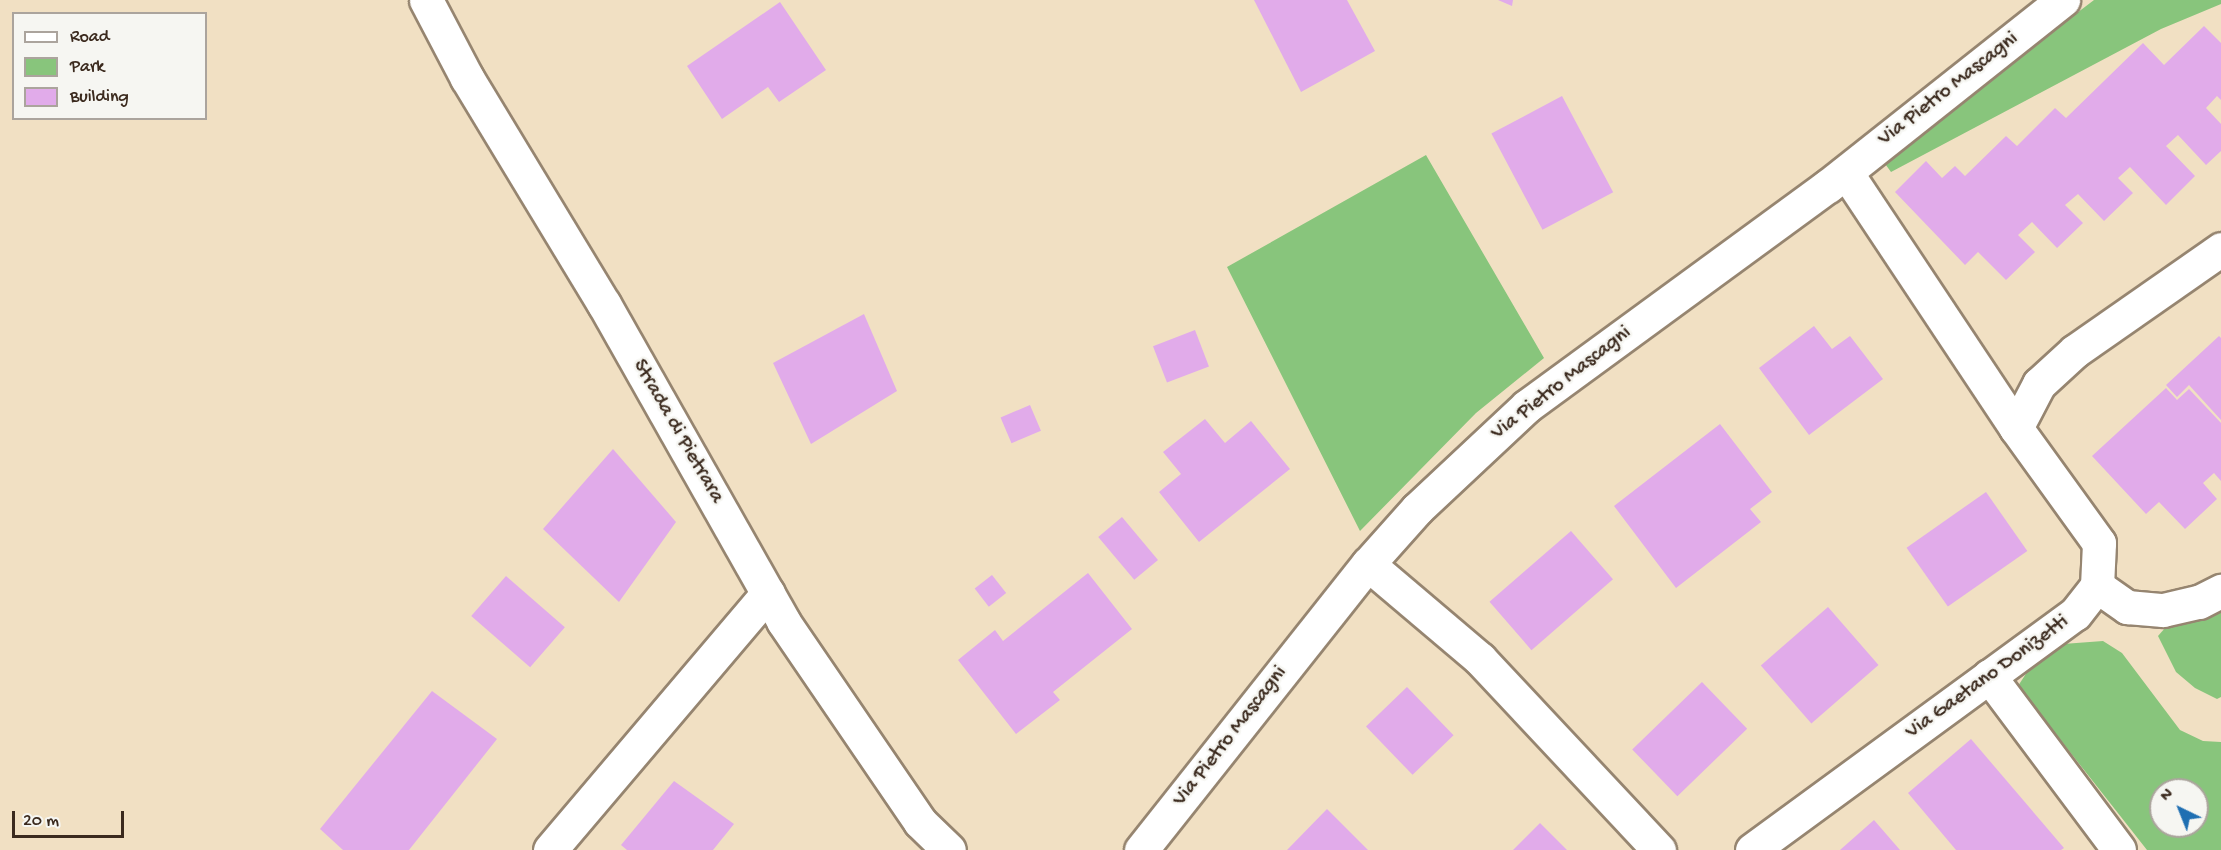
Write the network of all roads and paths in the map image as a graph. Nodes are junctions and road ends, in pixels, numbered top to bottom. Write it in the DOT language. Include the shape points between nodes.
graph roads {
  1 [pos="426,0"];
  2 [pos="2063,0"];
  3 [pos="1846,172"];
  4 [pos="2221,249"];
  5 [pos="2016,428"];
  6 [pos="1368,564"];
  7 [pos="2097,586"];
  8 [pos="2221,591"];
  9 [pos="768,593"];
  10 [pos="1989,676"];
  11 [pos="550,850"];
  12 [pos="949,850"];
  13 [pos="1141,850"];
  14 [pos="1659,850"];
  15 [pos="1752,850"];
  16 [pos="2119,850"];
  1 -- 9 [label="street, Strada di Pietrara" via="467,78 604,304"];
  2 -- 3 [label="street, Via Pietro Mascagni"];
  3 -- 5 [label="street"];
  3 -- 6 [label="street, Via Pietro Mascagni" via="1527,406 1417,509"];
  4 -- 5 [label="street" via="2075,351 2039,384"];
  5 -- 7 [label="street" via="2098,543"];
  6 -- 13 [label="street, Via Pietro Mascagni"];
  6 -- 14 [label="street" via="1480,659"];
  7 -- 8 [label="street" via="2127,607 2163,610 2199,602"];
  7 -- 10 [label="street, Via Gaetano Donizetti" via="2075,614"];
  9 -- 11 [label="street"];
  9 -- 12 [label="street, Strada di Pietrara" via="920,822"];
  10 -- 15 [label="street, Via Gaetano Donizetti"];
  10 -- 16 [label="street"];
}
